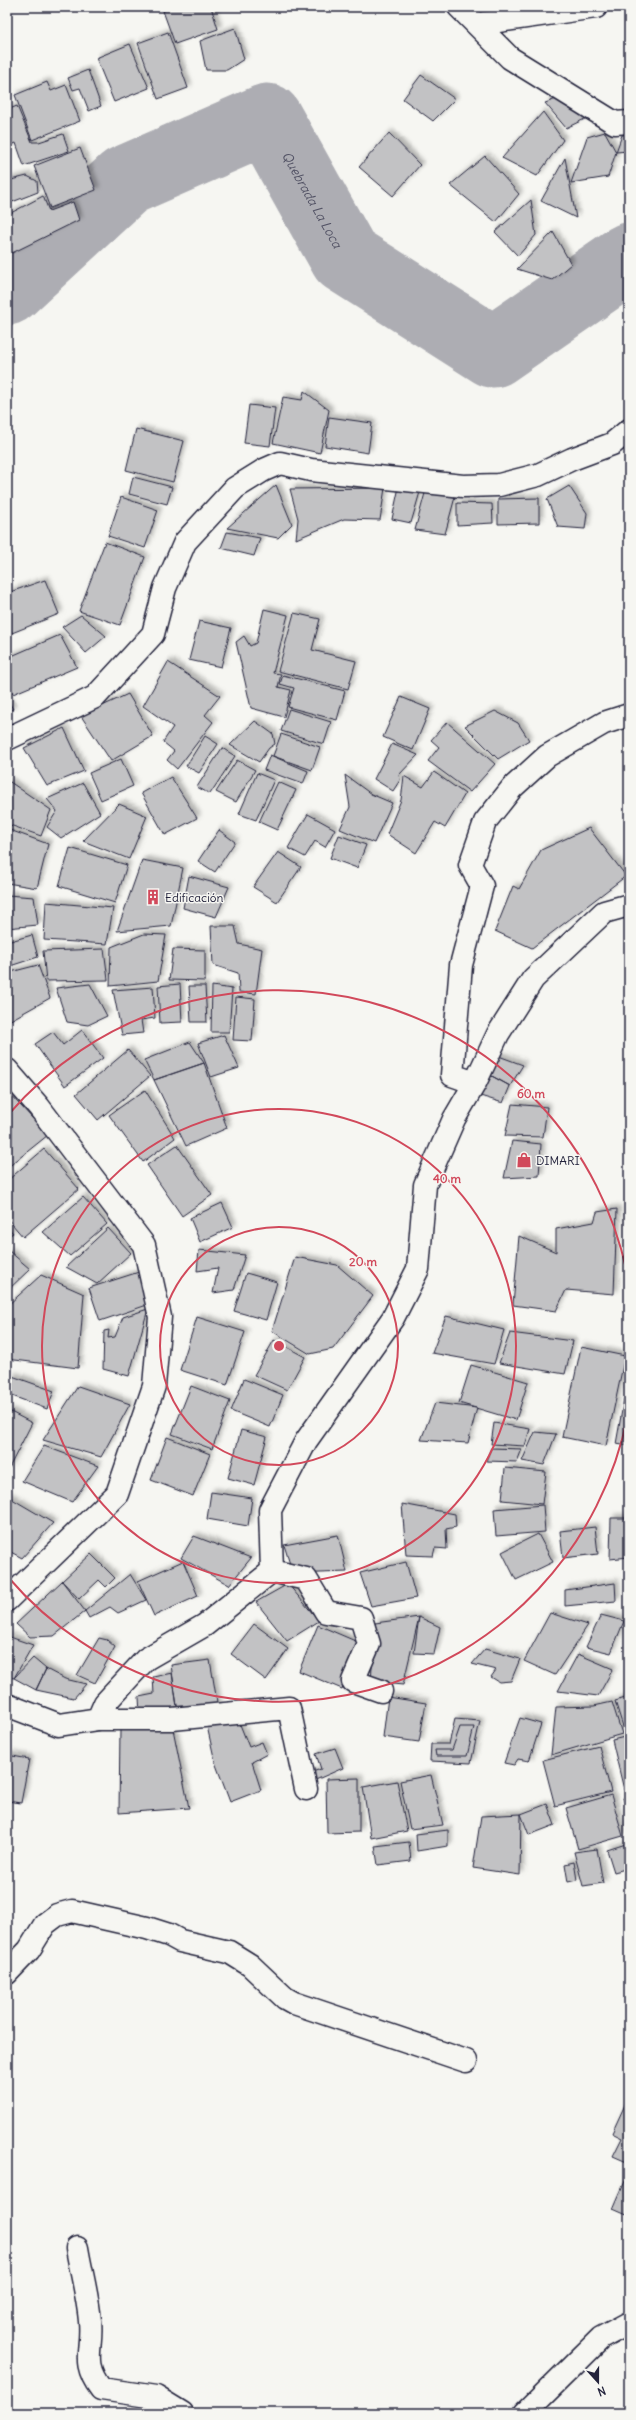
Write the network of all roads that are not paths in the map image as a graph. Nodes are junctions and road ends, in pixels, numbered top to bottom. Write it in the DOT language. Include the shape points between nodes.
graph roads {
  1 [pos="459,7"];
  2 [pos="596,7"];
  3 [pos="477,24"];
  4 [pos="629,122"];
  5 [pos="629,430"];
  6 [pos="629,715"];
  7 [pos="7,739"];
  8 [pos="629,905"];
  9 [pos="7,1070"];
  10 [pos="475,1083"];
  11 [pos="272,1570"];
  12 [pos="7,1600"];
  13 [pos="381,1691"];
  14 [pos="7,1705"];
  15 [pos="98,1720"];
  16 [pos="306,1789"];
  17 [pos="7,1973"];
  18 [pos="466,2061"];
  19 [pos="77,2248"];
  20 [pos="629,2323"];
  21 [pos="182,2413"];
  22 [pos="525,2413"];
  1 -- 3 [label="street"];
  2 -- 3 [label="street"];
  3 -- 4 [label="street" via="510,58 615,123"];
  5 -- 7 [label="street" via="612,444 538,475 499,485 463,486 311,470 280,463 264,470 235,488 185,542 165,588 153,634 95,697"];
  6 -- 10 [label="street" via="604,723 547,756 512,788 485,822 470,865 482,886 461,965 452,1075"];
  8 -- 10 [label="street" via="604,912 533,979 498,1034"];
  9 -- 12 [label="street" via="39,1107 144,1244 160,1317 154,1386 117,1494"];
  10 -- 11 [label="street" via="454,1119 425,1185 418,1269 393,1318 306,1441 270,1510"];
  11 -- 13 [label="street" via="306,1579 326,1612 361,1618 369,1644 353,1681"];
  11 -- 15 [label="street" via="205,1625 146,1659 105,1703"];
  14 -- 15 [label="street" via="59,1725"];
  15 -- 16 [label="street" via="172,1719 289,1708"];
  17 -- 18 [label="street" via="29,1950 45,1924 57,1915 72,1911 147,1928 180,1941 229,1952 250,1965 285,1998 294,2003"];
  19 -- 21 [label="street" via="90,2322 88,2352 91,2375 101,2389 156,2397"];
  20 -- 22 [label="street" via="601,2338"];
}
